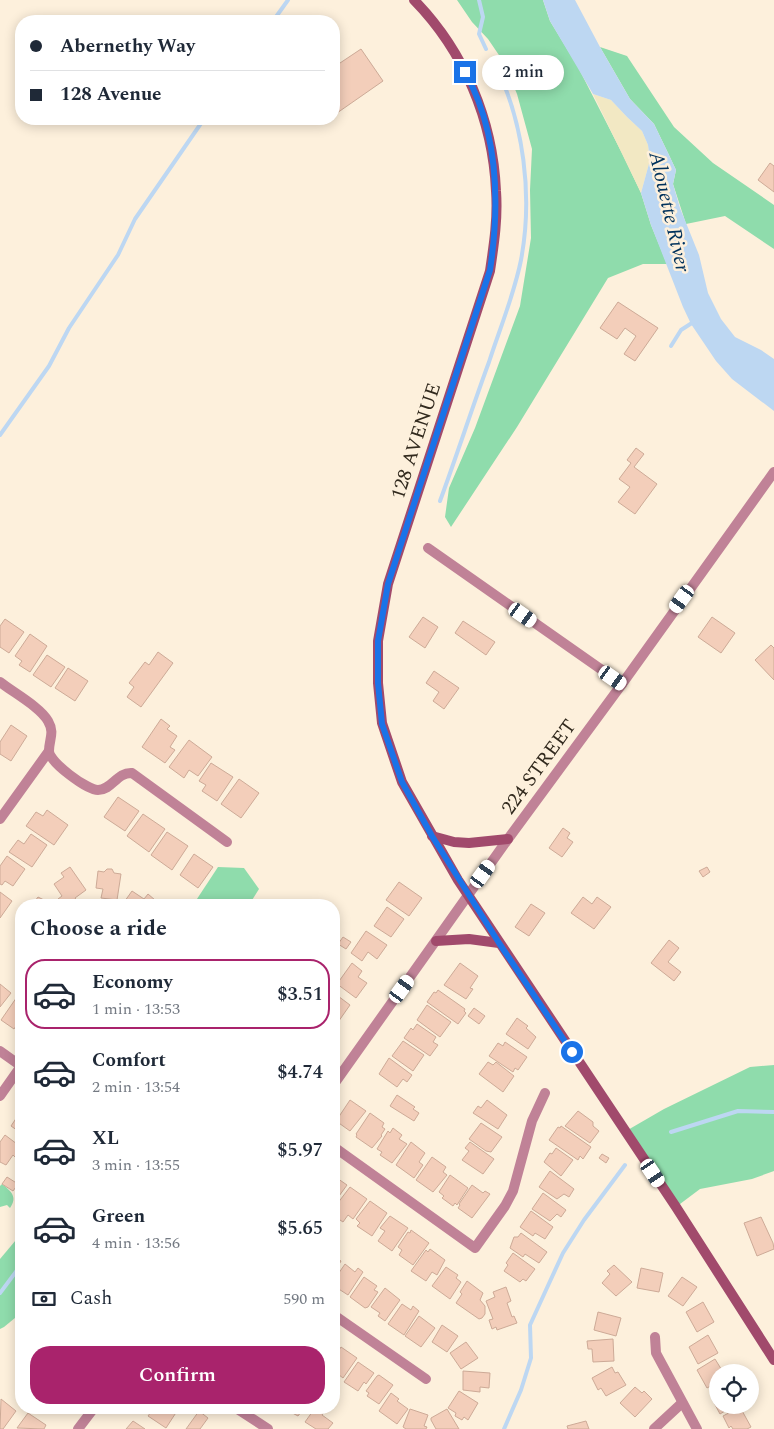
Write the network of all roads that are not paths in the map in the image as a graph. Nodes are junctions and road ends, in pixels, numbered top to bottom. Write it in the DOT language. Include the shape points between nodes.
graph roads {
  1 [pos="414,0"];
  2 [pos="774,472"];
  3 [pos="428,548"];
  4 [pos="0,682"];
  5 [pos="622,684"];
  6 [pos="49,751"];
  7 [pos="0,819"];
  8 [pos="432,836"];
  9 [pos="508,839"];
  10 [pos="227,842"];
  11 [pos="469,894"];
  12 [pos="436,941"];
  13 [pos="499,943"];
  14 [pos="0,1051"];
  15 [pos="15,1062"];
  16 [pos="15,1075"];
  17 [pos="340,1076"];
  18 [pos="545,1093"];
  19 [pos="0,1096"];
  20 [pos="340,1151"];
  21 [pos="340,1319"];
  22 [pos="655,1336"];
  23 [pos="774,1360"];
  24 [pos="426,1379"];
  25 [pos="682,1403"];
  26 [pos="89,1414"];
  27 [pos="245,1414"];
  28 [pos="78,1429"];
  29 [pos="268,1429"];
  30 [pos="654,1429"];
  31 [pos="697,1429"];
  1 -- 8 [label="main road, 128 AVENUE" via="441,30 473,85 490,137 496,191 490,270 394,561 378,641 382,724 402,782"];
  2 -- 5 [label="street, 224 STREET"];
  3 -- 5 [label="street"];
  4 -- 6 [label="street" via="48,720 52,738"];
  5 -- 9 [label="street, 224 STREET"];
  6 -- 7 [label="street"];
  6 -- 10 [label="street" via="56,764 92,788 104,789 127,773 138,776"];
  8 -- 9 [label="main road" via="469,843"];
  8 -- 11 [label="main road, 128 AVENUE"];
  9 -- 11 [label="street, 224 STREET"];
  11 -- 12 [label="street, 224 STREET"];
  11 -- 13 [label="main road, 128 AVENUE"];
  12 -- 13 [label="main road" via="469,939"];
  12 -- 17 [label="street, 224 STREET"];
  13 -- 23 [label="main road, 128 AVENUE"];
  14 -- 15 [label="street"];
  16 -- 19 [label="street"];
  18 -- 20 [label="street" via="532,1121 514,1191 475,1248"];
  21 -- 24 [label="street"];
  22 -- 25 [label="street" via="656,1353"];
  25 -- 30 [label="street"];
  25 -- 31 [label="street"];
  26 -- 28 [label="street"];
  27 -- 29 [label="street"];
}
